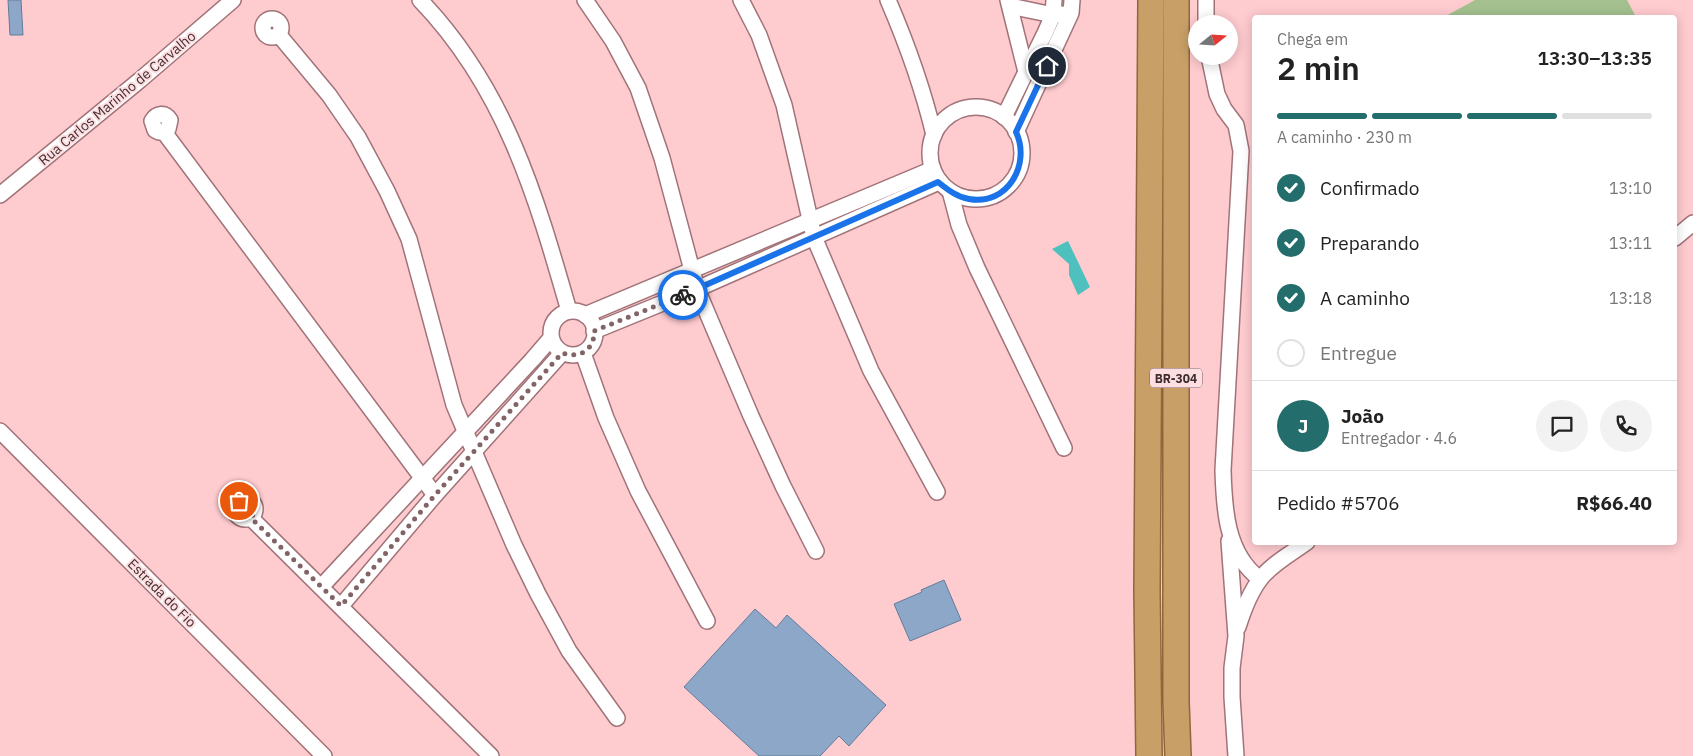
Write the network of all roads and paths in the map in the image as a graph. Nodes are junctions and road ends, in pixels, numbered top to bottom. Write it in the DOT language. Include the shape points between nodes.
graph roads {
  1 [pos="233,0"];
  2 [pos="420,0"];
  3 [pos="585,0"];
  4 [pos="741,0"];
  5 [pos="888,0"];
  6 [pos="1151,0"];
  7 [pos="1176,0"];
  8 [pos="1206,0"];
  9 [pos="1009,3"];
  10 [pos="1054,7"];
  11 [pos="1072,7"];
  12 [pos="1206,15"];
  13 [pos="278,35"];
  14 [pos="1211,65"];
  15 [pos="1026,72"];
  16 [pos="1004,117"];
  17 [pos="164,132"];
  18 [pos="1016,132"];
  19 [pos="934,136"];
  20 [pos="940,181"];
  21 [pos="0,195"];
  22 [pos="811,221"];
  23 [pos="1693,223"];
  24 [pos="1677,236"];
  25 [pos="814,237"];
  26 [pos="691,271"];
  27 [pos="697,289"];
  28 [pos="569,311"];
  29 [pos="586,315"];
  30 [pos="594,331"];
  31 [pos="551,338"];
  32 [pos="562,353"];
  33 [pos="583,353"];
  34 [pos="0,431"];
  35 [pos="465,431"];
  36 [pos="1064,448"];
  37 [pos="474,452"];
  38 [pos="422,479"];
  39 [pos="937,492"];
  40 [pos="435,495"];
  41 [pos="251,518"];
  42 [pos="1228,526"];
  43 [pos="1303,545"];
  44 [pos="816,551"];
  45 [pos="1260,579"];
  46 [pos="321,587"];
  47 [pos="341,606"];
  48 [pos="707,621"];
  49 [pos="1236,636"];
  50 [pos="617,718"];
  51 [pos="324,756"];
  52 [pos="491,756"];
  53 [pos="1149,756"];
  54 [pos="1178,756"];
  55 [pos="1236,756"];
  1 -- 21 [label="street, Rua Carlos Marinho de Carvalho"];
  2 -- 28 [label="street" via="464,53 496,104 536,200"];
  3 -- 26 [label="street" via="613,41 638,88 662,158"];
  4 -- 22 [label="street" via="759,35 784,105"];
  5 -- 19 [label="street" via="916,73"];
  6 -- 53 [label="highway, BR-304"];
  7 -- 54 [label="highway, BR-304"];
  8 -- 12 [label="street"];
  9 -- 10 [label="street"];
  9 -- 15 [label="street"];
  10 -- 11 [label="street"];
  10 -- 15 [label="street"];
  11 -- 18 [label="street"];
  13 -- 35 [label="street" via="330,95 358,137 387,191 409,239 454,405"];
  14 -- 42 [label="street" via="1217,94 1236,125 1241,151 1224,470"];
  15 -- 16 [label="street"];
  16 -- 18 [label="street"];
  16 -- 19 [label="street" via="990,109 974,107 959,110 946,118"];
  17 -- 38 [label="street"];
  18 -- 20 [label="street" via="1022,156 1019,171 1011,184 999,193 985,199 970,199 956,195"];
  19 -- 20 [label="street" via="930,155"];
  20 -- 22 [label="street"];
  20 -- 25 [label="street"];
  20 -- 36 [label="street" via="977,268"];
  22 -- 25 [label="street"];
  22 -- 26 [label="street"];
  23 -- 24 [label="street"];
  25 -- 27 [label="street"];
  25 -- 39 [label="street" via="871,371"];
  26 -- 27 [label="street"];
  26 -- 29 [label="street"];
  27 -- 30 [label="street"];
  27 -- 44 [label="street" via="755,425"];
  28 -- 29 [label="street"];
  28 -- 31 [label="street" via="554,321"];
  29 -- 30 [label="street"];
  30 -- 33 [label="street" via="594,341"];
  31 -- 32 [label="street"];
  31 -- 35 [label="street"];
  32 -- 33 [label="street"];
  32 -- 37 [label="street"];
  33 -- 48 [label="street" via="606,418 638,490"];
  34 -- 51 [label="street, Estrada do Fio"];
  35 -- 37 [label="street"];
  35 -- 38 [label="street"];
  37 -- 40 [label="street"];
  37 -- 50 [label="street" via="538,594 569,651"];
  38 -- 40 [label="street"];
  38 -- 46 [label="street"];
  40 -- 47 [label="street"];
  41 -- 46 [label="street"];
  42 -- 45 [label="street" via="1242,560"];
  42 -- 49 [label="street"];
  43 -- 45 [label="street"];
  45 -- 49 [label="street" via="1243,609"];
  46 -- 47 [label="street"];
  47 -- 52 [label="street"];
  49 -- 55 [label="street" via="1232,697"];
}
